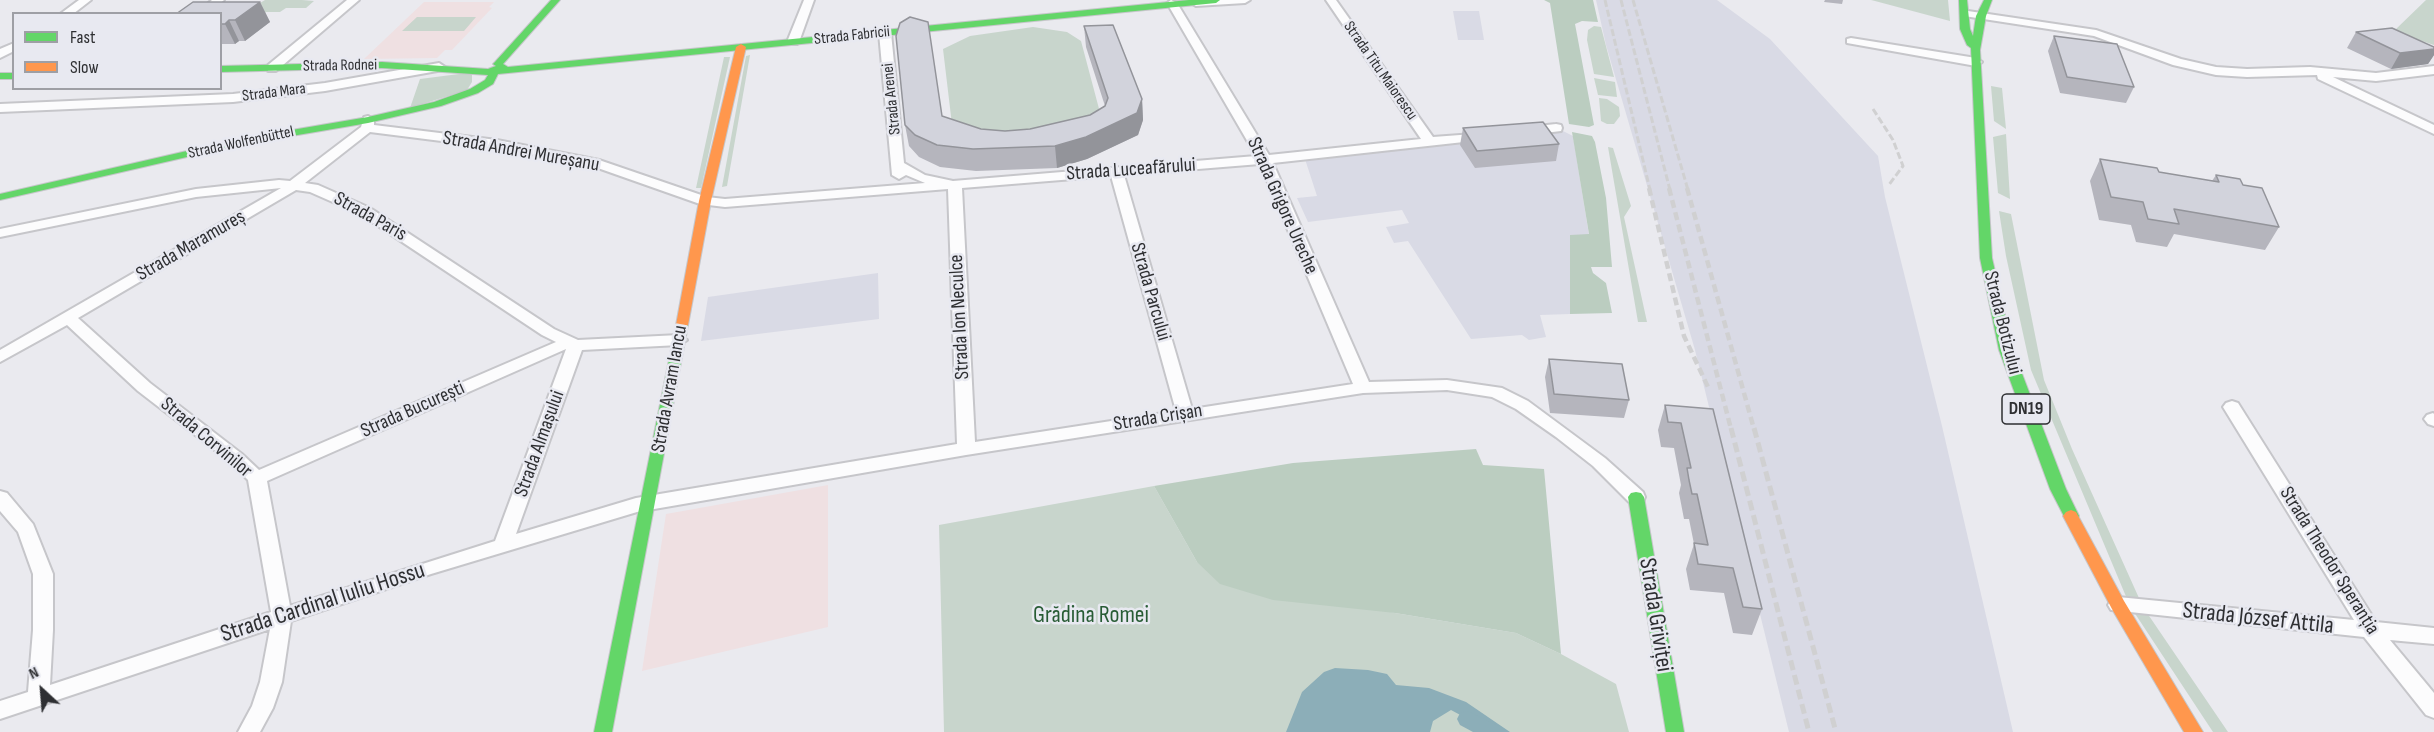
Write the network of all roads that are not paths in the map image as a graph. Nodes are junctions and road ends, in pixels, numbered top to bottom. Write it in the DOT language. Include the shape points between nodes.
graph roads {
  1 [pos="86,0"];
  2 [pos="219,0"];
  3 [pos="354,0"];
  4 [pos="556,0"];
  5 [pos="809,0"];
  6 [pos="1216,0"];
  7 [pos="1245,0"];
  8 [pos="1332,0"];
  9 [pos="1988,0"];
  10 [pos="1195,1"];
  11 [pos="1172,2"];
  12 [pos="1964,7"];
  13 [pos="68,12"];
  14 [pos="203,12"];
  15 [pos="1981,16"];
  16 [pos="885,33"];
  17 [pos="1851,41"];
  18 [pos="793,42"];
  19 [pos="741,47"];
  20 [pos="1976,56"];
  21 [pos="439,67"];
  22 [pos="273,68"];
  23 [pos="222,69"];
  24 [pos="495,69"];
  25 [pos="2434,70"];
  26 [pos="2310,71"];
  27 [pos="0,108"];
  28 [pos="367,124"];
  29 [pos="1557,128"];
  30 [pos="2434,130"];
  31 [pos="1429,141"];
  32 [pos="1264,160"];
  33 [pos="899,165"];
  34 [pos="1116,171"];
  35 [pos="954,185"];
  36 [pos="294,186"];
  37 [pos="899,189"];
  38 [pos="0,197"];
  39 [pos="705,201"];
  40 [pos="0,233"];
  41 [pos="69,318"];
  42 [pos="679,340"];
  43 [pos="573,343"];
  44 [pos="0,357"];
  45 [pos="1363,388"];
  46 [pos="2232,407"];
  47 [pos="1185,414"];
  48 [pos="966,448"];
  49 [pos="256,478"];
  50 [pos="1636,497"];
  51 [pos="0,498"];
  52 [pos="649,502"];
  53 [pos="503,544"];
  54 [pos="2118,605"];
  55 [pos="282,616"];
  56 [pos="2371,631"];
  57 [pos="2434,636"];
  58 [pos="38,698"];
  59 [pos="2434,709"];
  60 [pos="0,710"];
  61 [pos="249,732"];
  62 [pos="603,732"];
  63 [pos="1675,732"];
  64 [pos="2194,732"];
  1 -- 13 [label="street"];
  2 -- 14 [label="street"];
  3 -- 22 [label="street"];
  4 -- 24 [label="main road"];
  5 -- 18 [label="street"];
  6 -- 10 [label="main road, Strada Fabricii"];
  7 -- 10 [label="street, Strada Fabricii"];
  8 -- 31 [label="street, Strada Titu Maiorescu"];
  9 -- 15 [label="main road, Strada Botizului / DN19"];
  10 -- 11 [label="main road, Strada Fabricii"];
  11 -- 16 [label="main road, Strada Fabricii"];
  11 -- 32 [label="street, Strada Grigore Ureche"];
  12 -- 15 [label="street"];
  12 -- 20 [label="main road, Strada Botizului / DN19" via="1965,29"];
  15 -- 20 [label="main road, Strada Botizului / DN19"];
  15 -- 26 [label="street" via="2096,33 2177,62 2216,71"];
  16 -- 18 [label="main road, Strada Fabricii"];
  16 -- 33 [label="street, Strada Arenei"];
  17 -- 20 [label="street"];
  18 -- 19 [label="main road, Strada Fabricii"];
  19 -- 24 [label="main road, Strada Fabricii"];
  19 -- 39 [label="main road, Strada Avram Iancu"];
  20 -- 54 [label="main road, Strada Botizului / DN19" via="1986,258 2006,350 2064,502"];
  21 -- 22 [label="main road, Strada Rodnei"];
  21 -- 24 [label="main road, Strada Rodnei"];
  21 -- 27 [label="street, Strada Mara" via="233,98"];
  22 -- 23 [label="main road, Strada Rodnei"];
  24 -- 28 [label="main road, Strada Wolfenbüttel" via="481,87 449,101"];
  25 -- 26 [label="street" via="2376,77"];
  26 -- 30 [label="street"];
  28 -- 36 [label="street, Strada Maramureș"];
  28 -- 38 [label="main road, Strada Wolfenbüttel" via="239,142"];
  28 -- 39 [label="street, Strada Andrei Mureșanu" via="599,164"];
  29 -- 31 [label="street, Strada Luceafărului"];
  31 -- 32 [label="street, Strada Luceafărului"];
  32 -- 34 [label="street, Strada Luceafărului"];
  32 -- 45 [label="street, Strada Grigore Ureche"];
  33 -- 35 [label="street" via="921,178"];
  33 -- 37 [label="street, Strada Arenei"];
  34 -- 35 [label="street, Strada Luceafărului"];
  34 -- 47 [label="street, Strada Parcului"];
  35 -- 37 [label="street, Strada Luceafărului"];
  35 -- 48 [label="street, Strada Ion Neculce"];
  36 -- 40 [label="street, Strada Paris" via="250,186 185,194"];
  36 -- 41 [label="street, Strada Maramureș"];
  36 -- 43 [label="street, Strada Paris" via="333,195 365,211 548,332"];
  37 -- 39 [label="street, Strada Luceafărului" via="725,203"];
  39 -- 42 [label="main road, Strada Avram Iancu"];
  41 -- 44 [label="street, Strada Maramureș"];
  41 -- 49 [label="street, Strada Corvinilor" via="144,387"];
  42 -- 43 [label="street"];
  42 -- 52 [label="main road, Strada Avram Iancu"];
  43 -- 49 [label="street, Strada București"];
  43 -- 53 [label="street, Strada Almașului"];
  45 -- 47 [label="street, Strada Crișan"];
  45 -- 50 [label="street, Strada Crișan" via="1447,385 1496,392 1562,433"];
  46 -- 56 [label="street, Strada Theodor Speranția"];
  47 -- 48 [label="street, Strada Crișan"];
  48 -- 52 [label="street, Strada Crișan"];
  49 -- 55 [label="street, Strada Corvinilor"];
  50 -- 63 [label="main road, Strada Griviței"];
  51 -- 58 [label="street" via="26,529 44,574"];
  52 -- 53 [label="street, Strada Cardinal Iuliu Hossu"];
  52 -- 62 [label="main road, Strada Avram Iancu"];
  53 -- 55 [label="street, Strada Cardinal Iuliu Hossu"];
  54 -- 56 [label="street, Strada József Attila"];
  54 -- 64 [label="main road, Strada Botizului / DN19"];
  55 -- 58 [label="street, Strada Cardinal Iuliu Hossu"];
  55 -- 61 [label="street, Strada Corvinilor" via="271,682"];
  56 -- 57 [label="street, Strada József Attila"];
  56 -- 59 [label="street, Strada Theodor Speranția"];
  58 -- 60 [label="street, Strada Cardinal Iuliu Hossu"];
}
